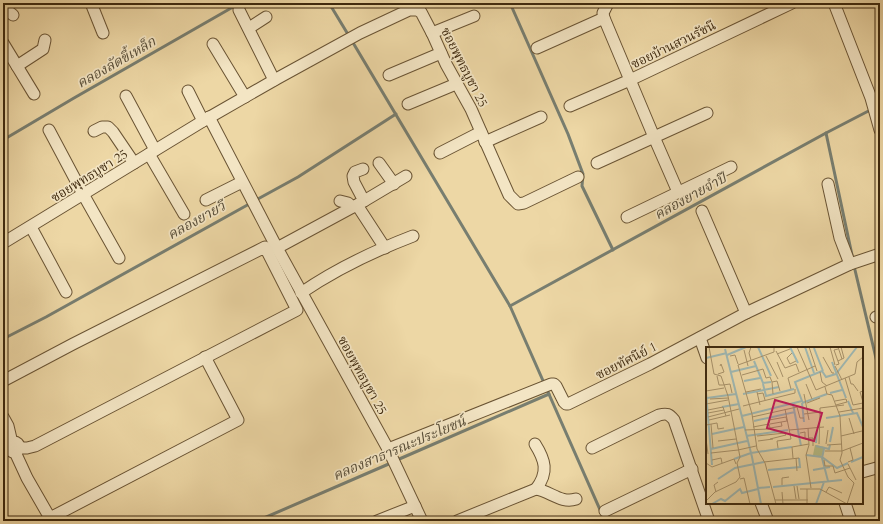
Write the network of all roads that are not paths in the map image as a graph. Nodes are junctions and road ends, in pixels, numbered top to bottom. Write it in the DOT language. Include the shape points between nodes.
graph roads {
  1 [pos="91,3"];
  2 [pos="608,3"];
  3 [pos="792,3"];
  4 [pos="834,3"];
  5 [pos="3,7"];
  6 [pos="239,10"];
  7 [pos="13,15"];
  8 [pos="474,16"];
  9 [pos="266,17"];
  10 [pos="604,18"];
  11 [pos="249,28"];
  12 [pos="103,33"];
  13 [pos="432,33"];
  14 [pos="45,40"];
  15 [pos="3,43"];
  16 [pos="213,44"];
  17 [pos="536,48"];
  18 [pos="441,53"];
  19 [pos="17,66"];
  20 [pos="389,75"];
  21 [pos="274,80"];
  22 [pos="630,80"];
  23 [pos="456,84"];
  24 [pos="188,91"];
  25 [pos="34,94"];
  26 [pos="126,96"];
  27 [pos="245,97"];
  28 [pos="408,104"];
  29 [pos="570,106"];
  30 [pos="707,113"];
  31 [pos="541,117"];
  32 [pos="206,119"];
  33 [pos="49,130"];
  34 [pos="880,130"];
  35 [pos="94,131"];
  36 [pos="483,137"];
  37 [pos="654,137"];
  38 [pos="152,152"];
  39 [pos="440,153"];
  40 [pos="134,163"];
  41 [pos="379,163"];
  42 [pos="597,163"];
  43 [pos="730,167"];
  44 [pos="363,169"];
  45 [pos="406,176"];
  46 [pos="578,177"];
  47 [pos="242,182"];
  48 [pos="394,184"];
  49 [pos="828,184"];
  50 [pos="678,192"];
  51 [pos="83,194"];
  52 [pos="206,200"];
  53 [pos="340,201"];
  54 [pos="358,205"];
  55 [pos="702,211"];
  56 [pos="184,214"];
  57 [pos="627,217"];
  58 [pos="31,227"];
  59 [pos="413,236"];
  60 [pos="3,243"];
  61 [pos="277,248"];
  62 [pos="385,248"];
  63 [pos="880,254"];
  64 [pos="119,258"];
  65 [pos="850,264"];
  66 [pos="66,292"];
  67 [pos="301,293"];
  68 [pos="746,313"];
  69 [pos="701,341"];
  70 [pos="706,354"];
  71 [pos="206,357"];
  72 [pos="3,381"];
  73 [pos="3,417"];
  74 [pos="535,444"];
  75 [pos="592,448"];
  76 [pos="10,449"];
  77 [pos="388,449"];
  78 [pos="880,467"];
  79 [pos="692,469"];
  80 [pos="863,472"];
  81 [pos="536,489"];
  82 [pos="576,500"];
  83 [pos="761,504"];
  84 [pos="845,504"];
  85 [pos="415,506"];
  86 [pos="605,512"];
  87 [pos="766,520"];
  88 [pos="377,521"];
  89 [pos="422,521"];
  90 [pos="457,521"];
  91 [pos="709,521"];
  92 [pos="851,521"];
  1 -- 12 [label="street"];
  2 -- 10 [label="street" via="603,13"];
  3 -- 22 [label="street, ซอยบ้านสวนรัชนี"];
  4 -- 34 [label="street" via="871,98"];
  5 -- 7 [label="street"];
  6 -- 11 [label="street"];
  8 -- 13 [label="street"];
  9 -- 11 [label="street"];
  10 -- 17 [label="street"];
  10 -- 22 [label="street, ซอยบ้านสวนรัชนี"];
  11 -- 21 [label="street"];
  13 -- 18 [label="street, ซอยพุทธบูชา 25"];
  13 -- 21 [label="street, ซอยพุทธบูชา 25" via="422,12 410,10 360,33"];
  14 -- 19 [label="street" via="43,49"];
  15 -- 19 [label="street"];
  16 -- 27 [label="street"];
  18 -- 20 [label="street"];
  18 -- 23 [label="street, ซอยพุทธบูชา 25"];
  19 -- 25 [label="street"];
  21 -- 27 [label="street, ซอยพุทธบูชา 25"];
  22 -- 29 [label="street, ซอยบ้านสวนรัชนี"];
  22 -- 37 [label="street, ซอยบ้านสวนรัชนี"];
  23 -- 28 [label="street"];
  23 -- 36 [label="street, ซอยพุทธบูชา 25" via="471,109"];
  24 -- 32 [label="street"];
  26 -- 38 [label="street"];
  27 -- 32 [label="street, ซอยพุทธบูชา 25"];
  30 -- 37 [label="street"];
  31 -- 36 [label="street"];
  32 -- 38 [label="street, ซอยพุทธบูชา 25"];
  32 -- 47 [label="street, ซอยพุทธบูชา 25"];
  33 -- 51 [label="street"];
  35 -- 40 [label="street" via="108,127"];
  36 -- 39 [label="street"];
  36 -- 46 [label="street, ซอยพุทธบูชา 25" via="509,195 518,204"];
  37 -- 42 [label="street"];
  37 -- 50 [label="street, ซอยบ้านสวนรัชนี"];
  38 -- 40 [label="street, ซอยพุทธบูชา 25"];
  38 -- 56 [label="street"];
  40 -- 51 [label="street, ซอยพุทธบูชา 25"];
  41 -- 48 [label="street"];
  43 -- 50 [label="street"];
  44 -- 54 [label="street" via="352,176"];
  45 -- 48 [label="street"];
  47 -- 52 [label="street"];
  47 -- 61 [label="street, ซอยพุทธบูชา 25"];
  48 -- 54 [label="street"];
  49 -- 65 [label="street" via="840,238"];
  50 -- 57 [label="street"];
  51 -- 58 [label="street, ซอยพุทธบูชา 25"];
  51 -- 64 [label="street"];
  53 -- 54 [label="street"];
  54 -- 61 [label="street"];
  54 -- 62 [label="street"];
  55 -- 68 [label="street"];
  58 -- 60 [label="street, ซอยพุทธบูชา 25"];
  58 -- 66 [label="street"];
  59 -- 62 [label="street"];
  61 -- 67 [label="street, ซอยพุทธบูชา 25"];
  62 -- 67 [label="street" via="335,271"];
  63 -- 65 [label="street, ซอยทัศนีย์ 1"];
  65 -- 68 [label="street, ซอยทัศนีย์ 1"];
  67 -- 77 [label="street, ซอยพุทธบูชา 25"];
  68 -- 69 [label="street, ซอยทัศนีย์ 1"];
  69 -- 70 [label="street"];
  69 -- 77 [label="street, ซอยทัศนีย์ 1" via="568,404 564,402 554,384"];
  71 -- 72 [label="street" via="298,310 264,247"];
  71 -- 76 [label="street" via="35,446"];
  71 -- 76 [label="street" via="238,420 50,518"];
  73 -- 76 [label="street" via="8,426"];
  74 -- 81 [label="street" via="544,464 542,481"];
  75 -- 79 [label="street" via="659,415 666,414 674,420"];
  77 -- 85 [label="street, ซอยพุทธบูชา 25"];
  78 -- 80 [label="street"];
  79 -- 86 [label="street"];
  79 -- 91 [label="street"];
  81 -- 82 [label="street" via="565,501"];
  81 -- 90 [label="street"];
  83 -- 87 [label="street"];
  84 -- 92 [label="street"];
  85 -- 88 [label="street"];
  85 -- 89 [label="street, ซอยพุทธบูชา 25"];
}
